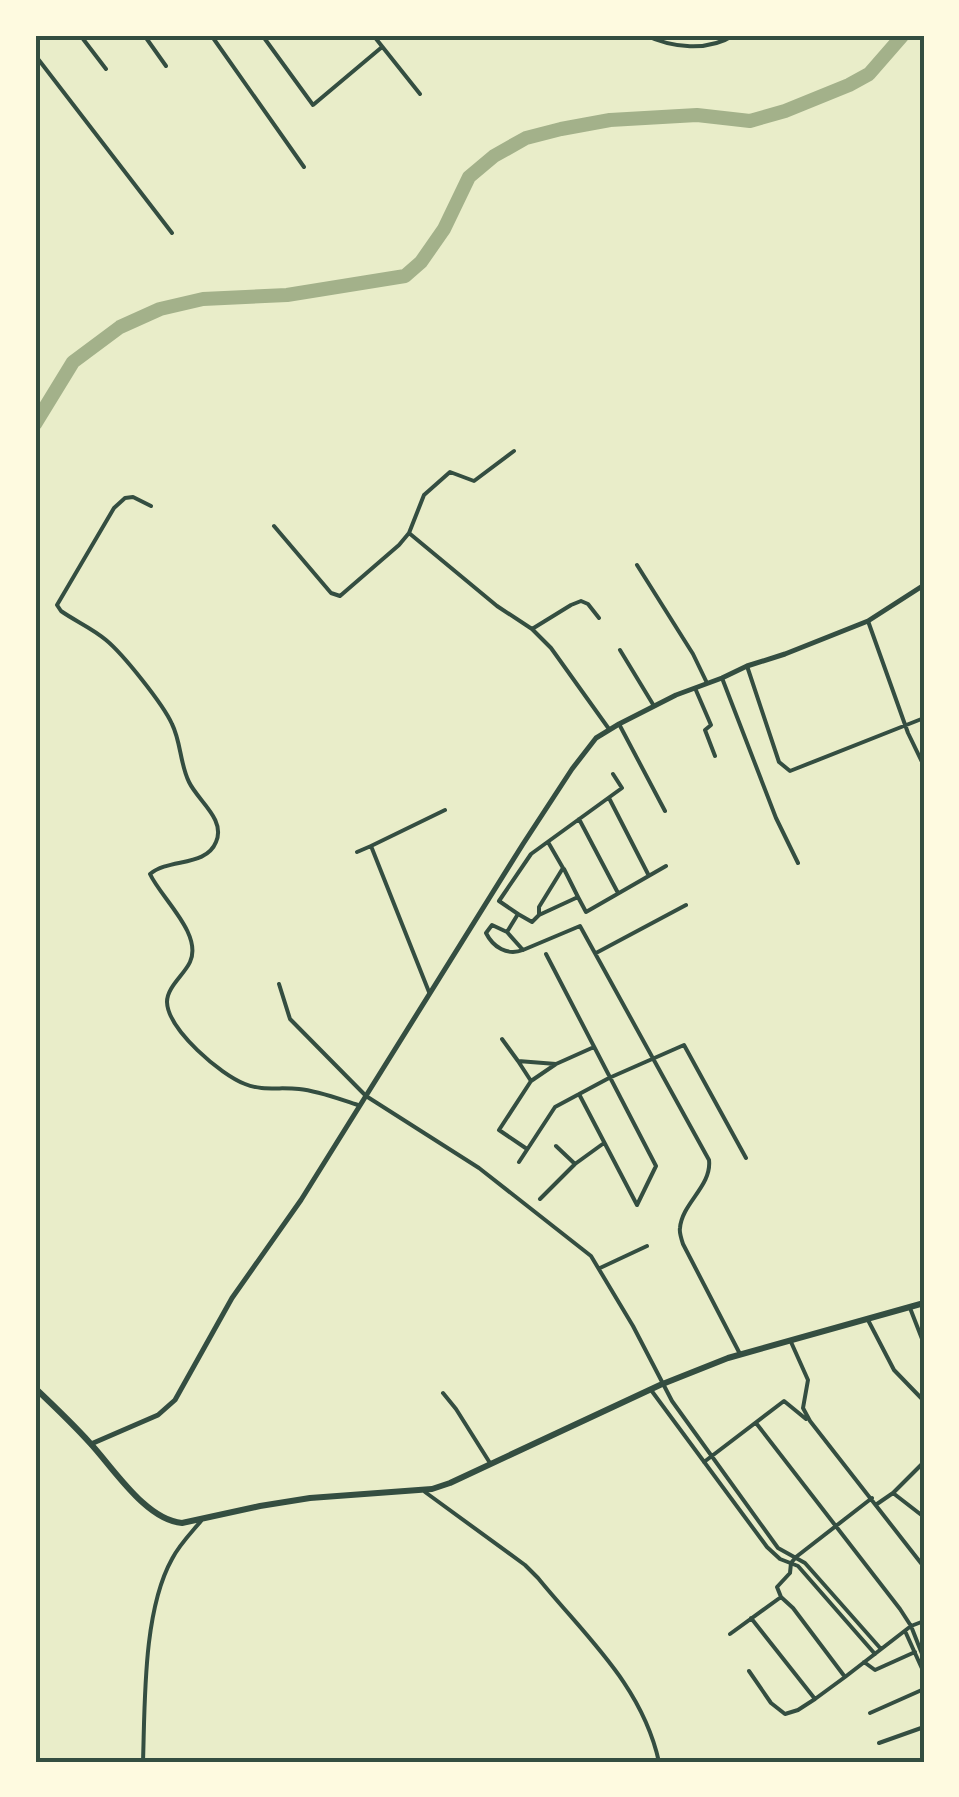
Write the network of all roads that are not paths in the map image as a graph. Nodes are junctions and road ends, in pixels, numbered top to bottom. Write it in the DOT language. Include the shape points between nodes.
graph roads {
  1 [pos="80,35"];
  2 [pos="144,35"];
  3 [pos="211,35"];
  4 [pos="262,35"];
  5 [pos="373,35"];
  6 [pos="646,35"];
  7 [pos="734,35"];
  8 [pos="382,47"];
  9 [pos="35,55"];
  10 [pos="166,66"];
  11 [pos="106,70"];
  12 [pos="420,94"];
  13 [pos="304,167"];
  14 [pos="172,234"];
  15 [pos="514,450"];
  16 [pos="150,506"];
  17 [pos="274,526"];
  18 [pos="408,533"];
  19 [pos="637,565"];
  20 [pos="924,585"];
  21 [pos="599,618"];
  22 [pos="868,621"];
  23 [pos="532,629"];
  24 [pos="620,650"];
  25 [pos="746,666"];
  26 [pos="722,678"];
  27 [pos="707,683"];
  28 [pos="695,688"];
  29 [pos="654,706"];
  30 [pos="924,718"];
  31 [pos="619,724"];
  32 [pos="906,724"];
  33 [pos="609,729"];
  34 [pos="715,756"];
  35 [pos="924,766"];
  36 [pos="613,774"];
  37 [pos="609,798"];
  38 [pos="445,810"];
  39 [pos="665,811"];
  40 [pos="579,819"];
  41 [pos="548,842"];
  42 [pos="371,846"];
  43 [pos="357,852"];
  44 [pos="798,863"];
  45 [pos="666,866"];
  46 [pos="563,868"];
  47 [pos="649,875"];
  48 [pos="618,892"];
  49 [pos="578,897"];
  50 [pos="686,905"];
  51 [pos="518,914"];
  52 [pos="539,915"];
  53 [pos="479,916"];
  54 [pos="474,924"];
  55 [pos="492,925"];
  56 [pos="486,932"];
  57 [pos="507,932"];
  58 [pos="523,950"];
  59 [pos="596,953"];
  60 [pos="546,954"];
  61 [pos="280,984"];
  62 [pos="430,995"];
  63 [pos="502,1038"];
  64 [pos="594,1047"];
  65 [pos="654,1059"];
  66 [pos="518,1062"];
  67 [pos="556,1064"];
  68 [pos="610,1078"];
  69 [pos="531,1081"];
  70 [pos="579,1094"];
  71 [pos="366,1096"];
  72 [pos="358,1106"];
  73 [pos="604,1142"];
  74 [pos="556,1146"];
  75 [pos="527,1149"];
  76 [pos="746,1158"];
  77 [pos="519,1162"];
  78 [pos="575,1164"];
  79 [pos="540,1200"];
  80 [pos="648,1246"];
  81 [pos="600,1268"];
  82 [pos="924,1303"];
  83 [pos="910,1308"];
  84 [pos="868,1320"];
  85 [pos="790,1340"];
  86 [pos="924,1344"];
  87 [pos="740,1354"];
  88 [pos="663,1384"];
  89 [pos="35,1388"];
  90 [pos="650,1390"];
  91 [pos="443,1392"];
  92 [pos="924,1402"];
  93 [pos="685,1420"];
  94 [pos="810,1421"];
  95 [pos="756,1423"];
  96 [pos="677,1424"];
  97 [pos="91,1444"];
  98 [pos="711,1456"];
  99 [pos="704,1462"];
  100 [pos="924,1462"];
  101 [pos="490,1463"];
  102 [pos="422,1490"];
  103 [pos="894,1493"];
  104 [pos="872,1498"];
  105 [pos="877,1504"];
  106 [pos="924,1517"];
  107 [pos="204,1518"];
  108 [pos="837,1526"];
  109 [pos="796,1557"];
  110 [pos="791,1563"];
  111 [pos="802,1566"];
  112 [pos="924,1567"];
  113 [pos="781,1596"];
  114 [pos="751,1618"];
  115 [pos="924,1621"];
  116 [pos="911,1626"];
  117 [pos="905,1630"];
  118 [pos="730,1634"];
  119 [pos="881,1649"];
  120 [pos="915,1652"];
  121 [pos="875,1654"];
  122 [pos="924,1659"];
  123 [pos="864,1662"];
  124 [pos="749,1671"];
  125 [pos="924,1672"];
  126 [pos="845,1677"];
  127 [pos="924,1688"];
  128 [pos="814,1698"];
  129 [pos="870,1713"];
  130 [pos="924,1727"];
  131 [pos="879,1743"];
  132 [pos="143,1762"];
  133 [pos="659,1762"];
  1 -- 11 [label="street"];
  2 -- 10 [label="street"];
  3 -- 13 [label="street"];
  4 -- 8 [label="street" via="313,105"];
  5 -- 8 [label="street"];
  6 -- 7 [label="street" via="708,46"];
  8 -- 12 [label="street"];
  9 -- 14 [label="street"];
  15 -- 18 [label="street" via="474,481 448,472 424,495"];
  16 -- 72 [label="street" via="134,497 122,500 57,605 107,641 164,709 190,784 218,828 207,854 150,874 193,945 168,1007 182,1034 243,1084 312,1090"];
  17 -- 18 [label="street" via="337,596"];
  18 -- 23 [label="street"];
  19 -- 27 [label="street"];
  20 -- 22 [label="street"];
  21 -- 23 [label="street" via="579,602"];
  22 -- 25 [label="street"];
  22 -- 32 [label="street"];
  23 -- 33 [label="street"];
  24 -- 29 [label="street"];
  25 -- 26 [label="street"];
  25 -- 32 [label="street" via="779,762 790,771"];
  26 -- 27 [label="street"];
  26 -- 44 [label="street"];
  27 -- 28 [label="street"];
  28 -- 29 [label="street"];
  28 -- 34 [label="street" via="711,724 706,731"];
  29 -- 31 [label="street"];
  30 -- 32 [label="street"];
  31 -- 33 [label="street"];
  31 -- 39 [label="street"];
  32 -- 35 [label="street"];
  33 -- 53 [label="street" via="572,769"];
  36 -- 37 [label="street" via="622,788"];
  37 -- 40 [label="street"];
  37 -- 47 [label="street"];
  38 -- 42 [label="street"];
  40 -- 41 [label="street"];
  40 -- 48 [label="street"];
  41 -- 46 [label="street"];
  41 -- 51 [label="street" via="530,854 499,901"];
  42 -- 43 [label="street"];
  42 -- 62 [label="street"];
  45 -- 47 [label="street"];
  46 -- 49 [label="street"];
  46 -- 52 [label="street"];
  47 -- 48 [label="street"];
  48 -- 49 [label="street" via="586,912"];
  49 -- 52 [label="street"];
  50 -- 59 [label="street"];
  51 -- 52 [label="street" via="532,922"];
  51 -- 57 [label="street"];
  53 -- 54 [label="street"];
  53 -- 55 [label="street"];
  54 -- 56 [label="street"];
  54 -- 62 [label="street"];
  55 -- 56 [label="street"];
  55 -- 57 [label="street"];
  56 -- 58 [label="street" via="505,952"];
  57 -- 58 [label="street"];
  58 -- 59 [label="street" via="580,926"];
  59 -- 65 [label="street"];
  60 -- 64 [label="street"];
  61 -- 71 [label="street" via="290,1018"];
  62 -- 71 [label="street"];
  63 -- 66 [label="street"];
  64 -- 67 [label="street"];
  64 -- 68 [label="street"];
  65 -- 68 [label="street"];
  65 -- 76 [label="street" via="684,1045"];
  65 -- 87 [label="street" via="710,1170 679,1230 683,1244"];
  66 -- 67 [label="street"];
  66 -- 69 [label="street"];
  67 -- 69 [label="street"];
  68 -- 70 [label="street"];
  68 -- 73 [label="street" via="656,1166 637,1204"];
  69 -- 75 [label="street" via="499,1130"];
  70 -- 73 [label="street"];
  70 -- 75 [label="street" via="555,1107"];
  71 -- 72 [label="street"];
  71 -- 81 [label="street" via="479,1168"];
  72 -- 97 [label="street" via="232,1298 174,1402"];
  73 -- 78 [label="street"];
  74 -- 78 [label="street"];
  75 -- 77 [label="street"];
  78 -- 79 [label="street"];
  80 -- 81 [label="street"];
  81 -- 88 [label="street"];
  82 -- 83 [label="main road"];
  83 -- 84 [label="main road"];
  83 -- 86 [label="street"];
  84 -- 85 [label="main road"];
  84 -- 92 [label="street" via="894,1370"];
  85 -- 87 [label="main road"];
  85 -- 94 [label="street" via="808,1380 804,1408"];
  87 -- 88 [label="main road"];
  88 -- 90 [label="main road"];
  88 -- 93 [label="street"];
  89 -- 97 [label="main road"];
  90 -- 96 [label="street"];
  90 -- 101 [label="main road"];
  91 -- 101 [label="street"];
  93 -- 96 [label="street"];
  93 -- 98 [label="street"];
  94 -- 95 [label="street" via="784,1401"];
  94 -- 104 [label="street"];
  95 -- 98 [label="street"];
  95 -- 108 [label="street"];
  96 -- 99 [label="street"];
  97 -- 107 [label="main road" via="161,1517 182,1523"];
  98 -- 99 [label="street"];
  98 -- 109 [label="street" via="778,1548"];
  99 -- 110 [label="street" via="767,1548"];
  100 -- 103 [label="street"];
  101 -- 102 [label="main road"];
  102 -- 107 [label="main road" via="310,1498"];
  102 -- 133 [label="street" via="538,1578 628,1685"];
  103 -- 105 [label="street"];
  103 -- 106 [label="street"];
  104 -- 105 [label="street"];
  104 -- 108 [label="street"];
  105 -- 112 [label="street"];
  107 -- 132 [label="street" via="172,1558 158,1595"];
  108 -- 109 [label="street"];
  108 -- 116 [label="street"];
  109 -- 110 [label="street"];
  109 -- 111 [label="street"];
  110 -- 111 [label="street"];
  110 -- 113 [label="street" via="777,1586"];
  111 -- 119 [label="street"];
  111 -- 121 [label="street"];
  113 -- 114 [label="street"];
  113 -- 126 [label="street"];
  114 -- 118 [label="street"];
  114 -- 128 [label="street"];
  115 -- 116 [label="street"];
  116 -- 117 [label="street"];
  116 -- 122 [label="street"];
  117 -- 119 [label="street"];
  117 -- 120 [label="street"];
  119 -- 121 [label="street"];
  120 -- 123 [label="street" via="875,1670"];
  120 -- 125 [label="street"];
  121 -- 123 [label="street"];
  123 -- 126 [label="street"];
  124 -- 128 [label="street" via="785,1714"];
  126 -- 128 [label="street"];
  127 -- 129 [label="street"];
  130 -- 131 [label="street"];
}
